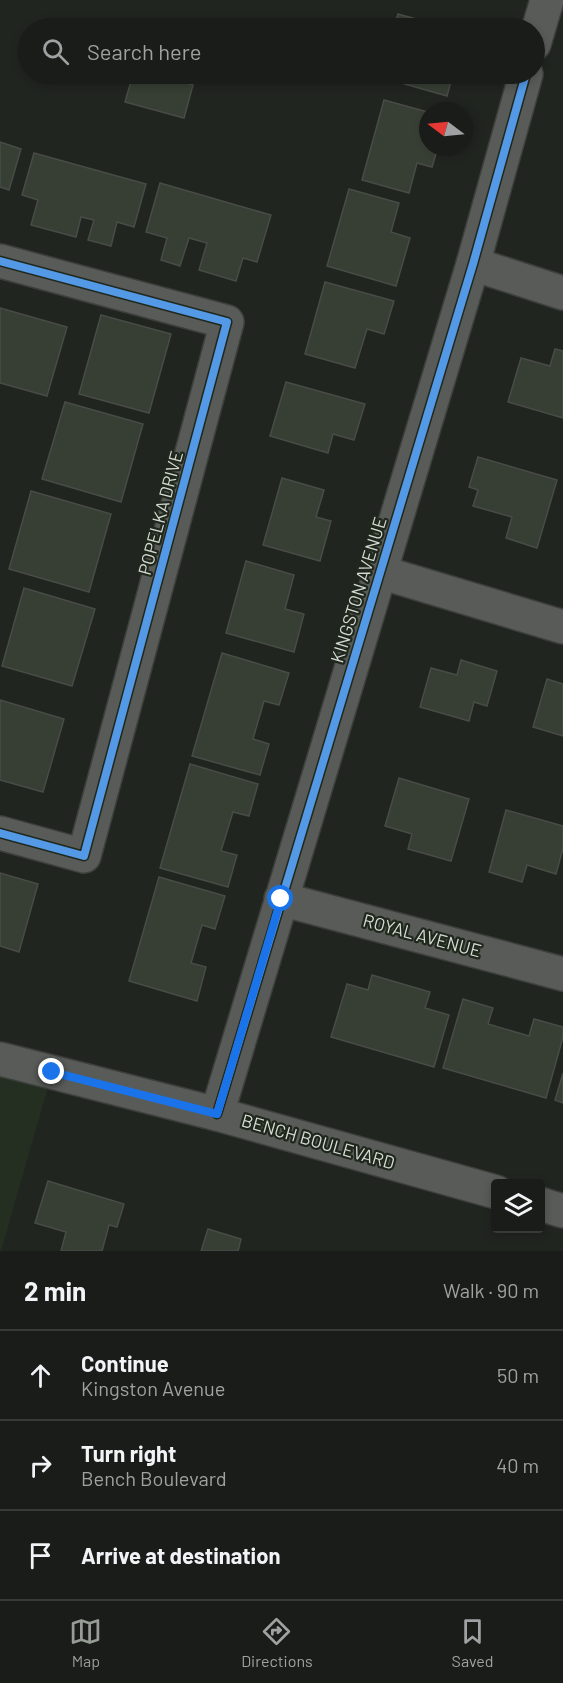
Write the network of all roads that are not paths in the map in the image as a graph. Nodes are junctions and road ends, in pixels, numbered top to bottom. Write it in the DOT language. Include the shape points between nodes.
graph roads {
  1 [pos="547,0"];
  2 [pos="542,18"];
  3 [pos="523,84"];
  4 [pos="0,261"];
  5 [pos="473,264"];
  6 [pos="563,293"];
  7 [pos="380,572"];
  8 [pos="563,627"];
  9 [pos="0,833"];
  10 [pos="281,899"];
  11 [pos="563,974"];
  12 [pos="0,1059"];
  13 [pos="217,1114"];
  14 [pos="491,1191"];
  15 [pos="545,1206"];
  16 [pos="563,1211"];
  1 -- 2 [label="street"];
  3 -- 5 [label="street, KINGSTON AVENUE"];
  4 -- 9 [label="street, POPELKA DRIVE" via="228,322 84,856"];
  5 -- 6 [label="street"];
  5 -- 7 [label="street, KINGSTON AVENUE"];
  7 -- 8 [label="street"];
  7 -- 10 [label="street, KINGSTON AVENUE"];
  10 -- 11 [label="street, ROYAL AVENUE"];
  10 -- 13 [label="street, KINGSTON AVENUE"];
  12 -- 13 [label="street, BENCH BOULEVARD"];
  13 -- 14 [label="street, BENCH BOULEVARD"];
  15 -- 16 [label="street"];
}
